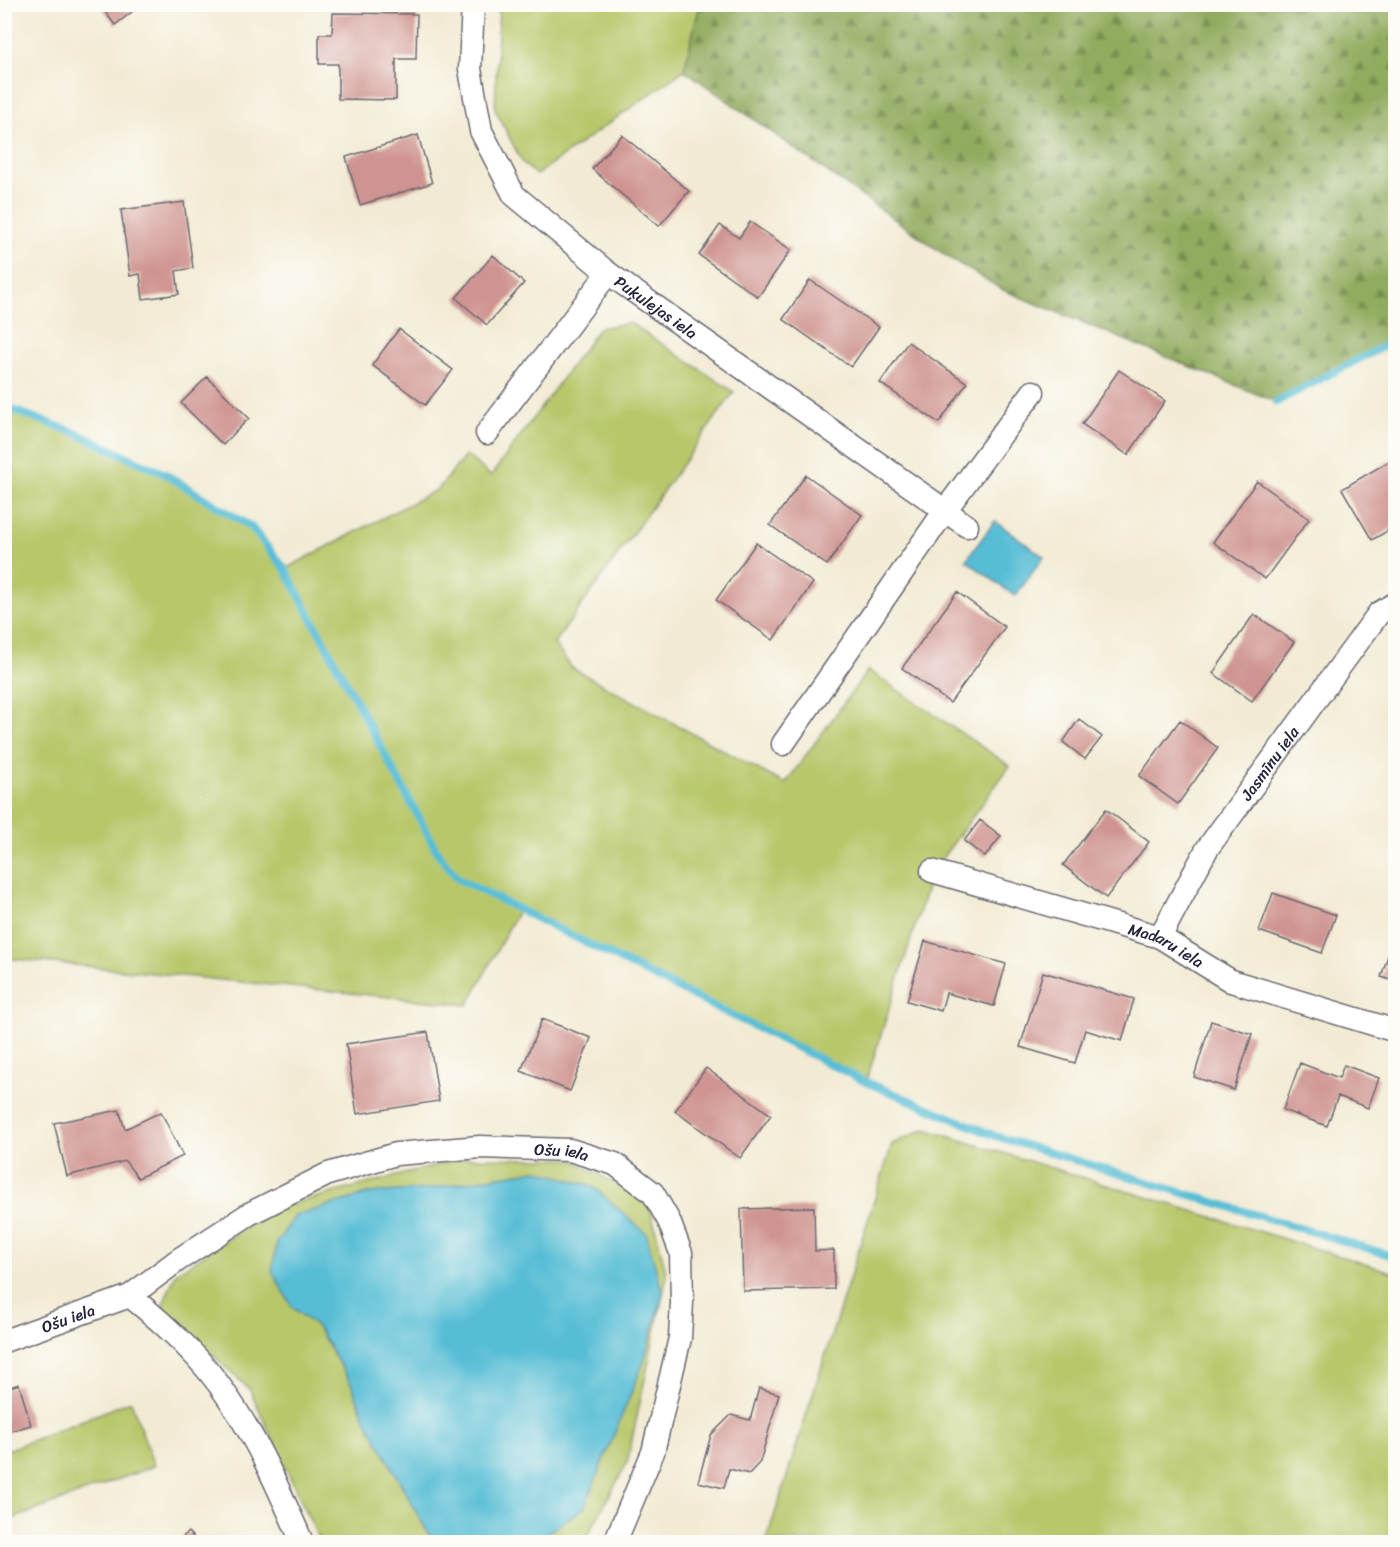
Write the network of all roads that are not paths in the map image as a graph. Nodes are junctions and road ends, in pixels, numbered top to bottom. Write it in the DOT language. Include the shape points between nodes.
graph roads {
  1 [pos="473,4"];
  2 [pos="608,273"];
  3 [pos="1033,392"];
  4 [pos="487,433"];
  5 [pos="944,512"];
  6 [pos="967,526"];
  7 [pos="1390,611"];
  8 [pos="783,744"];
  9 [pos="932,872"];
  10 [pos="1160,937"];
  11 [pos="1395,1031"];
  12 [pos="130,1296"];
  13 [pos="4,1341"];
  14 [pos="302,1542"];
  15 [pos="615,1542"];
  1 -- 2 [label="street, Puķulejas iela" via="470,69 481,131 514,195"];
  2 -- 4 [label="street"];
  2 -- 5 [label="street, Puķulejas iela"];
  3 -- 5 [label="street"];
  5 -- 6 [label="street, Puķulejas iela"];
  5 -- 8 [label="street"];
  7 -- 10 [label="street, Jasmīnu iela" via="1207,849"];
  9 -- 10 [label="street, Madaru iela"];
  10 -- 11 [label="street, Madaru iela" via="1231,981"];
  12 -- 13 [label="street, Ošu iela"];
  12 -- 14 [label="street" via="177,1337 229,1398 280,1490"];
  12 -- 15 [label="street, Ošu iela" via="212,1237 293,1191 328,1174 396,1154 480,1147 534,1148 570,1150 615,1164 652,1193 669,1221 681,1253 682,1302 680,1338 653,1452"];
}
